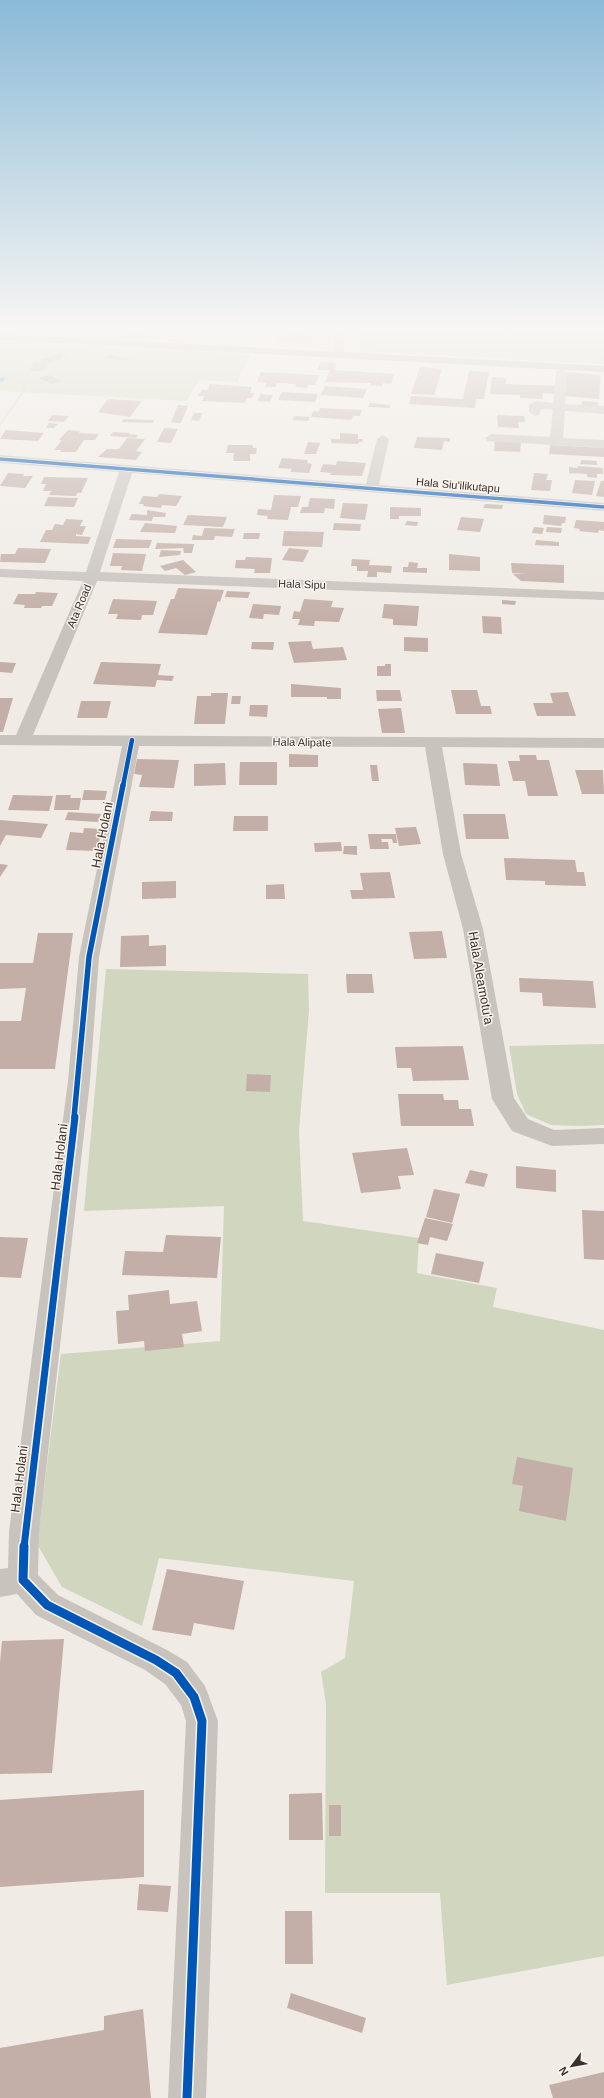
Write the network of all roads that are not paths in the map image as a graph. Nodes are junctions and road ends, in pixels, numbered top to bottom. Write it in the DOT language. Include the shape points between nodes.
graph roads {
  1 [pos="557,425"];
  2 [pos="491,438"];
  3 [pos="383,439"];
  4 [pos="556,442"];
  5 [pos="604,444"];
  6 [pos="0,459"];
  7 [pos="127,469"];
  8 [pos="372,488"];
  9 [pos="604,508"];
  10 [pos="0,573"];
  11 [pos="92,576"];
  12 [pos="604,596"];
  13 [pos="23,739"];
  14 [pos="0,740"];
  15 [pos="132,740"];
  16 [pos="433,743"];
  17 [pos="604,743"];
  18 [pos="604,1136"];
  19 [pos="12,1581"];
  20 [pos="187,2098"];
  1 -- 4 [label="street"];
  2 -- 4 [label="street"];
  3 -- 8 [label="street"];
  4 -- 5 [label="street"];
  6 -- 7 [label="street, Hala Siu'ilikutapu"];
  7 -- 8 [label="street, Hala Siu'ilikutapu"];
  7 -- 11 [label="street, Ata Road"];
  8 -- 9 [label="street, Hala Siu'ilikutapu"];
  10 -- 11 [label="street, Hala Sipu"];
  11 -- 12 [label="street, Hala Sipu"];
  11 -- 13 [label="street, Ata Road"];
  13 -- 14 [label="street, Hala Alipate"];
  13 -- 15 [label="street, Hala Alipate"];
  15 -- 16 [label="street, Hala Alipate"];
  15 -- 19 [label="street, Hala Holani" via="89,957 79,1081 24,1532"];
  16 -- 17 [label="street, Hala Alipate"];
  16 -- 18 [label="street, Hala Aleamotu'a" via="452,854 473,929 503,1099 520,1126 552,1138"];
  19 -- 20 [label="street" via="48,1605 156,1660 176,1673 194,1697 202,1721"];
}
